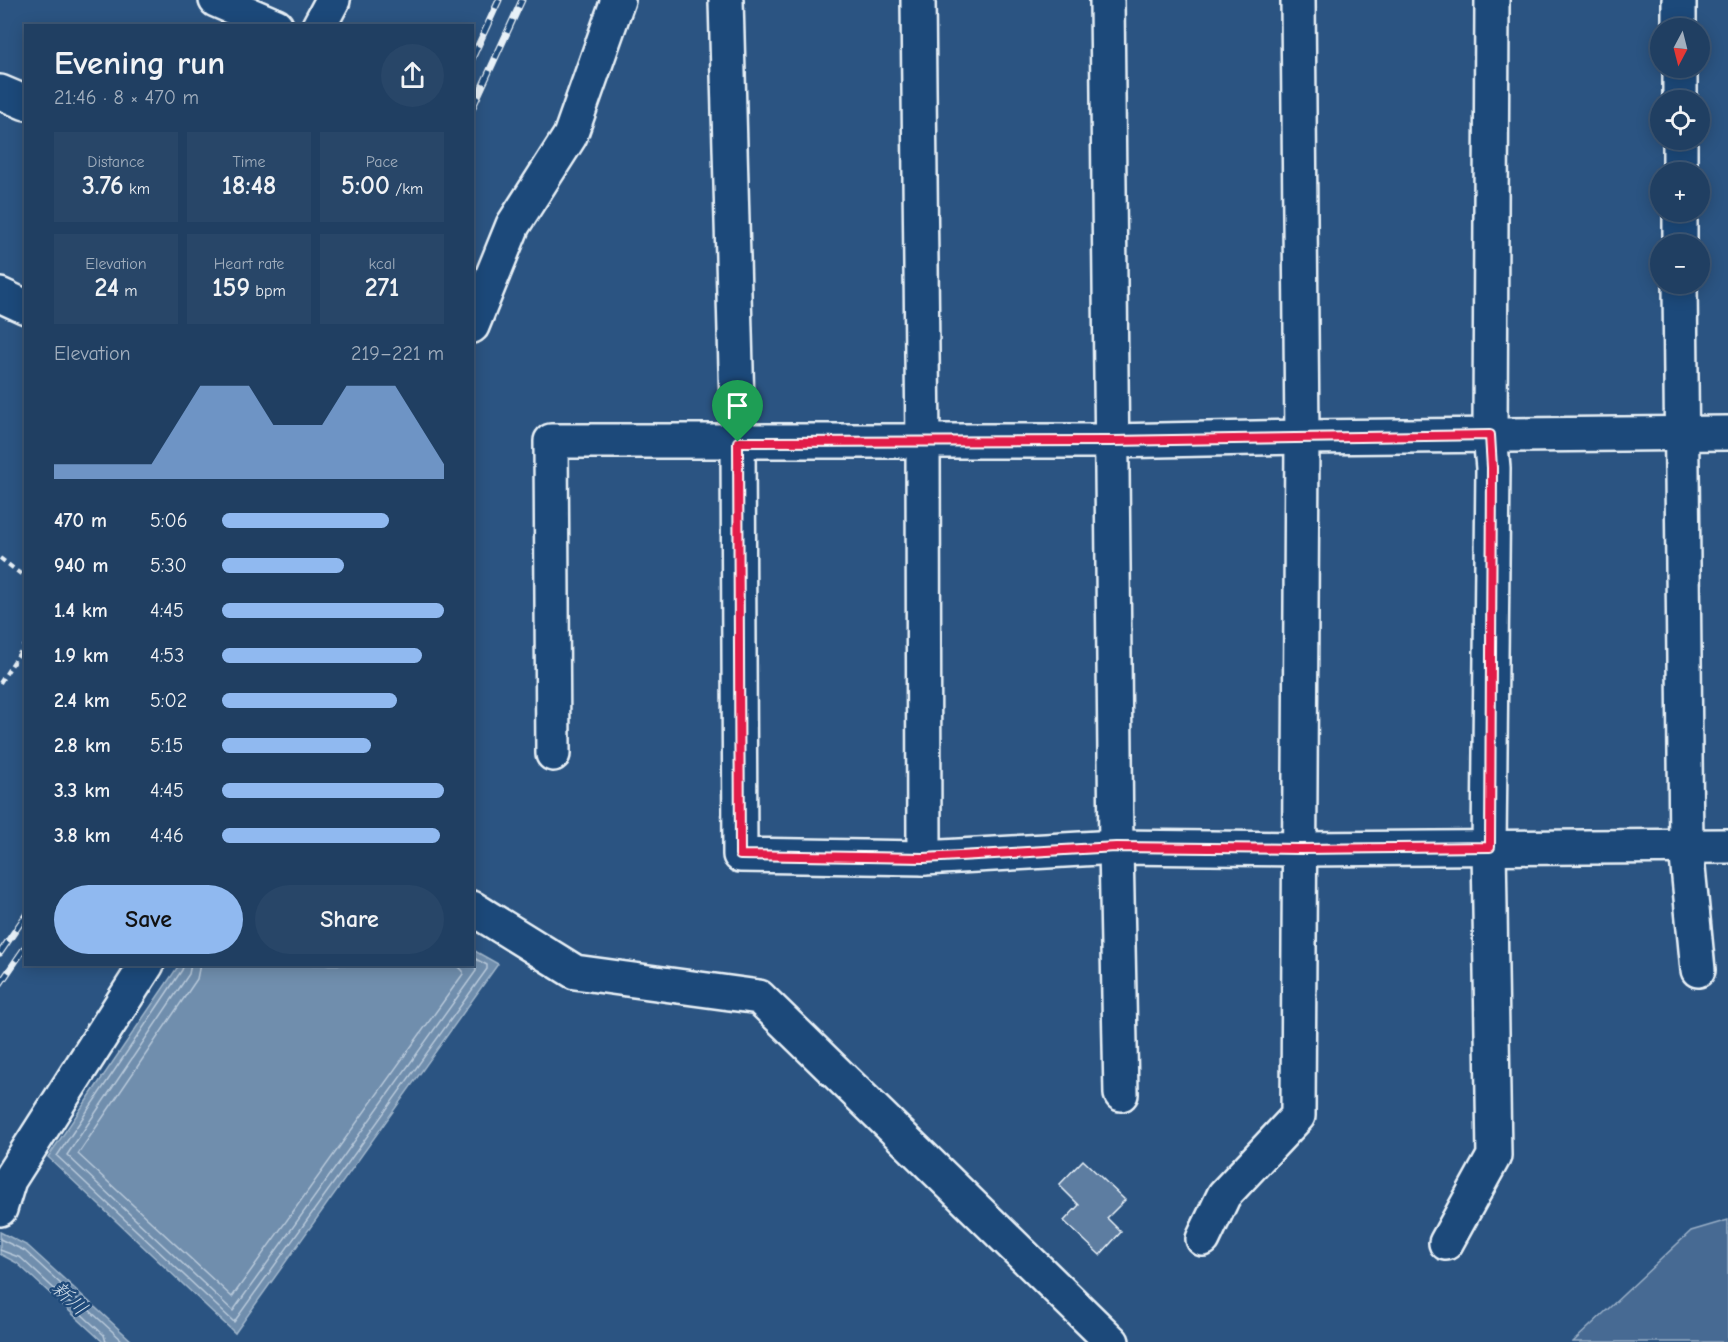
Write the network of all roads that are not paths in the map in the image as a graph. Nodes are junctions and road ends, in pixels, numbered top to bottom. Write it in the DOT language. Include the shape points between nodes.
graph roads {
  1 [pos="216,0"];
  2 [pos="333,0"];
  3 [pos="618,0"];
  4 [pos="726,0"];
  5 [pos="918,0"];
  6 [pos="1107,0"];
  7 [pos="1298,0"];
  8 [pos="1492,0"];
  9 [pos="1679,0"];
  10 [pos="1679,18"];
  11 [pos="271,24"];
  12 [pos="320,24"];
  13 [pos="0,92"];
  14 [pos="24,102"];
  15 [pos="1680,294"];
  16 [pos="0,296"];
  17 [pos="24,306"];
  18 [pos="474,321"];
  19 [pos="1728,433"];
  20 [pos="1681,434"];
  21 [pos="1490,435"];
  22 [pos="1302,436"];
  23 [pos="1111,441"];
  24 [pos="738,442"];
  25 [pos="923,442"];
  26 [pos="553,754"];
  27 [pos="1686,846"];
  28 [pos="1728,846"];
  29 [pos="1116,847"];
  30 [pos="1490,847"];
  31 [pos="1300,849"];
  32 [pos="924,858"];
  33 [pos="474,909"];
  34 [pos="146,966"];
  35 [pos="1698,970"];
  36 [pos="1121,1094"];
  37 [pos="0,1209"];
  38 [pos="1203,1239"];
  39 [pos="1446,1243"];
  40 [pos="1112,1342"];
  1 -- 11 [label="street"];
  2 -- 12 [label="street"];
  3 -- 18 [label="street" via="570,136 513,225"];
  4 -- 24 [label="street"];
  5 -- 25 [label="street"];
  6 -- 23 [label="street"];
  7 -- 22 [label="street"];
  8 -- 21 [label="street"];
  9 -- 10 [label="street"];
  13 -- 14 [label="street"];
  15 -- 20 [label="street"];
  16 -- 17 [label="street"];
  19 -- 20 [label="street"];
  20 -- 21 [label="street"];
  20 -- 27 [label="street"];
  21 -- 22 [label="street"];
  21 -- 30 [label="street"];
  22 -- 23 [label="street"];
  22 -- 31 [label="street"];
  23 -- 25 [label="street"];
  23 -- 29 [label="street"];
  24 -- 25 [label="street"];
  24 -- 26 [label="street" via="551,441"];
  24 -- 32 [label="street" via="740,855"];
  25 -- 32 [label="street"];
  27 -- 28 [label="street"];
  27 -- 30 [label="street"];
  27 -- 35 [label="street"];
  29 -- 31 [label="street"];
  29 -- 32 [label="street"];
  29 -- 36 [label="street"];
  30 -- 31 [label="street"];
  30 -- 39 [label="street" via="1494,1156"];
  31 -- 38 [label="street" via="1298,1116 1224,1195"];
  33 -- 40 [label="street" via="575,972 759,997"];
  34 -- 37 [label="street" via="9,1180"];
}
